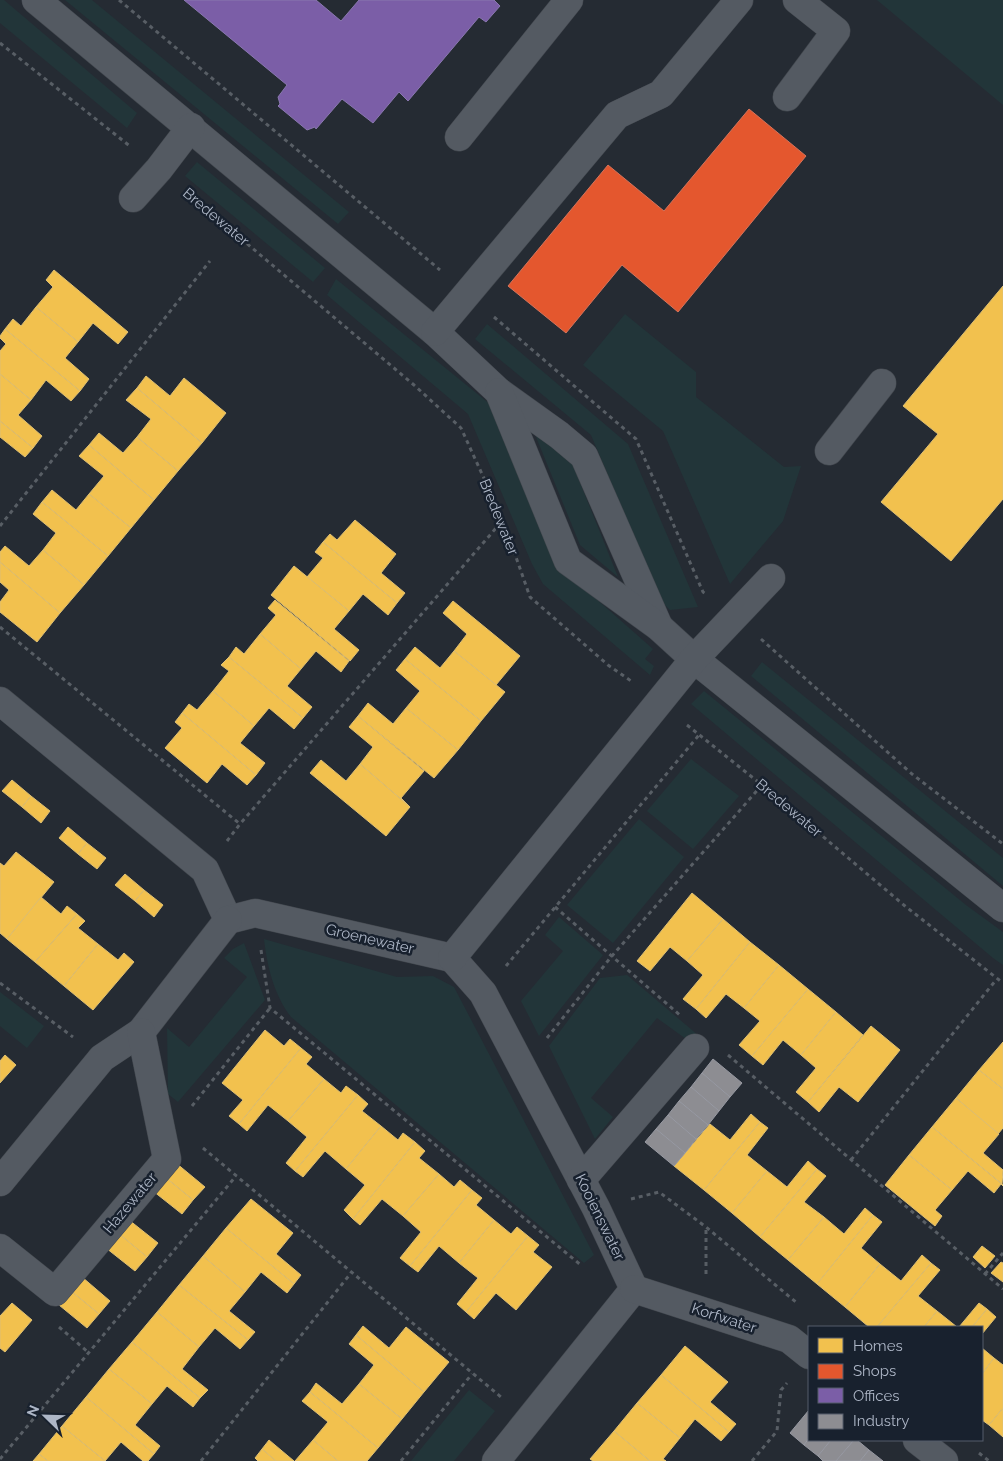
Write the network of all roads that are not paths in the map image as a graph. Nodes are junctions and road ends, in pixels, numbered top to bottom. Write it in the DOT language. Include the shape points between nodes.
graph roads {
  1 [pos="36,0"];
  2 [pos="570,0"];
  3 [pos="739,0"];
  4 [pos="797,0"];
  5 [pos="787,96"];
  6 [pos="191,128"];
  7 [pos="459,137"];
  8 [pos="133,198"];
  9 [pos="435,332"];
  10 [pos="882,383"];
  11 [pos="500,392"];
  12 [pos="829,451"];
  13 [pos="771,578"];
  14 [pos="659,627"];
  15 [pos="694,659"];
  16 [pos="0,701"];
  17 [pos="1003,908"];
  18 [pos="228,920"];
  19 [pos="452,958"];
  20 [pos="141,1032"];
  21 [pos="694,1048"];
  22 [pos="581,1180"];
  23 [pos="0,1182"];
  24 [pos="0,1248"];
  25 [pos="634,1289"];
  26 [pos="808,1354"];
  27 [pos="918,1441"];
  28 [pos="496,1461"];
  29 [pos="944,1461"];
  1 -- 6 [label="street"];
  2 -- 7 [label="street"];
  3 -- 9 [label="street" via="661,94 617,116"];
  4 -- 5 [label="street" via="836,31"];
  6 -- 8 [label="street"];
  6 -- 9 [label="street"];
  9 -- 11 [label="street"];
  10 -- 12 [label="street"];
  11 -- 14 [label="street" via="584,456"];
  11 -- 14 [label="street" via="568,561"];
  13 -- 15 [label="street"];
  14 -- 15 [label="street"];
  15 -- 17 [label="street"];
  15 -- 19 [label="street"];
  16 -- 18 [label="street" via="205,870"];
  18 -- 19 [label="street, Groenewater" via="255,913"];
  18 -- 20 [label="street"];
  19 -- 22 [label="street, Kooienswater" via="483,993"];
  20 -- 23 [label="street" via="102,1058"];
  20 -- 24 [label="street, Hazewater" via="167,1159 55,1292"];
  21 -- 22 [label="street"];
  22 -- 25 [label="street, Kooienswater"];
  25 -- 26 [label="street, Korfwater" via="789,1339"];
  25 -- 28 [label="street"];
  27 -- 29 [label="street"];
}
